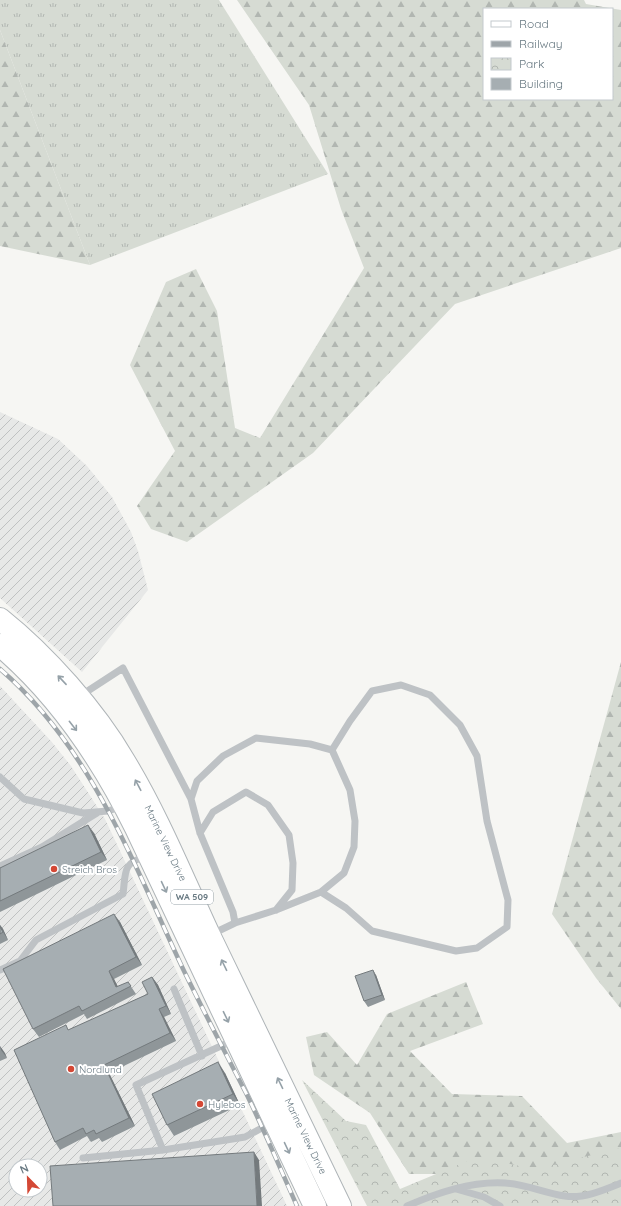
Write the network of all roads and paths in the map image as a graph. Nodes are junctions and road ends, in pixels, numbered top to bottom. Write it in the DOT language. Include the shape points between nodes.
graph roads {
  1 [pos="0,619"];
  2 [pos="0,645"];
  3 [pos="78,698"];
  4 [pos="332,750"];
  5 [pos="0,777"];
  6 [pos="191,799"];
  7 [pos="125,806"];
  8 [pos="99,812"];
  9 [pos="200,833"];
  10 [pos="149,856"];
  11 [pos="0,866"];
  12 [pos="321,892"];
  13 [pos="276,910"];
  14 [pos="235,924"];
  15 [pos="210,935"];
  16 [pos="0,970"];
  17 [pos="174,989"];
  18 [pos="236,1039"];
  19 [pos="202,1056"];
  20 [pos="275,1121"];
  21 [pos="164,1150"];
  22 [pos="83,1158"];
  23 [pos="621,1182"];
  24 [pos="456,1189"];
  25 [pos="315,1206"];
  26 [pos="340,1206"];
  27 [pos="407,1206"];
  28 [pos="500,1206"];
  3 -- 1 [label="main road, Marine View Drive / WA 509, one-way" via="30,646"];
  2 -- 7 [label="main road, Marine View Drive / WA 509, one-way" via="19,661 49,695 112,781"];
  3 -- 6 [label="lane" via="123,668"];
  15 -- 3 [label="main road, Marine View Drive / WA 509, one-way" via="160,826 124,760 104,729"];
  4 -- 6 [label="lane" via="310,744 256,738 222,756 197,781"];
  4 -- 12 [label="lane" via="350,790 355,821 354,847 344,873"];
  4 -- 12 [label="lane" via="372,691 380,689 401,685 430,695 460,725 477,756 487,821 508,900 507,927 477,948 456,951 372,931 346,908"];
  5 -- 8 [label="lane" via="24,799 83,813"];
  6 -- 9 [label="lane"];
  7 -- 8 [label="lane"];
  7 -- 10 [label="main road, Marine View Drive / WA 509"];
  8 -- 11 [label="lane" via="42,847"];
  9 -- 13 [label="lane" via="213,812 246,792 268,806 289,835 293,864 292,890"];
  9 -- 14 [label="lane" via="233,912"];
  10 -- 16 [label="lane" via="132,861 127,867 123,894 36,940 20,960"];
  10 -- 18 [label="main road, Marine View Drive / WA 509, one-way"];
  12 -- 13 [label="lane"];
  13 -- 14 [label="lane"];
  14 -- 15 [label="lane"];
  26 -- 15 [label="main road, Marine View Drive / WA 509, one-way"];
  17 -- 19 [label="lane"];
  18 -- 19 [label="lane"];
  18 -- 20 [label="main road, Marine View Drive / WA 509"];
  19 -- 21 [label="lane" via="136,1085"];
  20 -- 21 [label="lane" via="245,1137"];
  20 -- 25 [label="main road, Marine View Drive / WA 509, one-way"];
  21 -- 22 [label="lane"];
  23 -- 24 [label="lane" via="591,1194 566,1196 524,1185 504,1183 479,1183"];
  24 -- 27 [label="lane"];
  24 -- 28 [label="lane" via="484,1197"];
}
